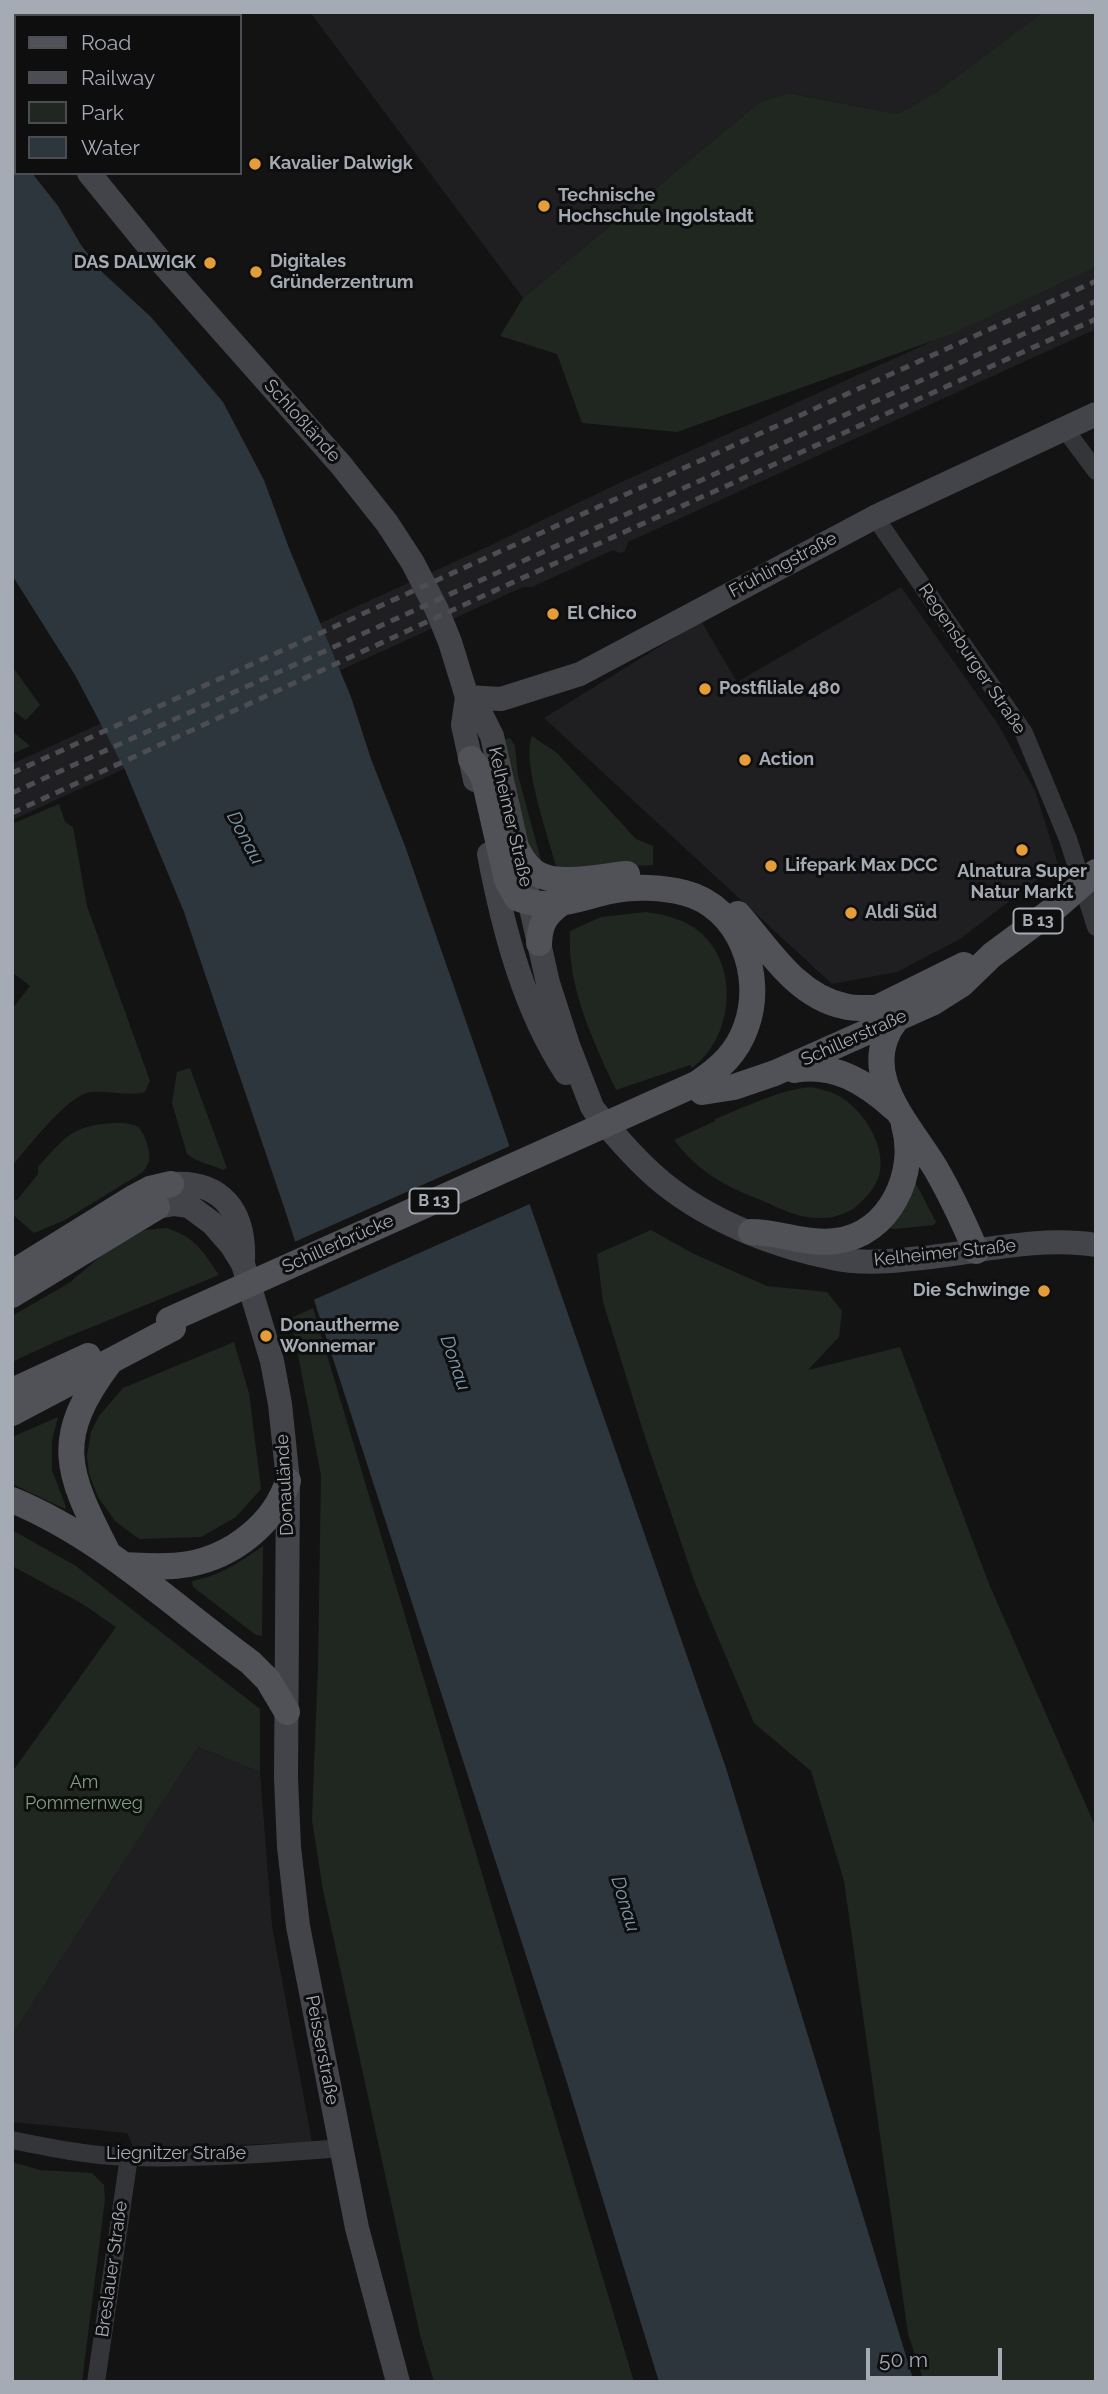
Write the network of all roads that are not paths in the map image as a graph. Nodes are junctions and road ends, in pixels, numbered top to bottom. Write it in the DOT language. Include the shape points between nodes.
graph roads {
  1 [pos="91,175"];
  2 [pos="1096,414"];
  3 [pos="1064,428"];
  4 [pos="1096,471"];
  5 [pos="875,517"];
  6 [pos="467,697"];
  7 [pos="471,759"];
  8 [pos="518,852"];
  9 [pos="1089,879"];
  10 [pos="529,903"];
  11 [pos="560,904"];
  12 [pos="1096,927"];
  13 [pos="539,943"];
  14 [pos="886,1014"];
  15 [pos="775,1073"];
  16 [pos="700,1087"];
  17 [pos="592,1107"];
  18 [pos="898,1114"];
  19 [pos="171,1184"];
  20 [pos="157,1207"];
  21 [pos="751,1232"];
  22 [pos="1096,1245"];
  23 [pos="976,1251"];
  24 [pos="243,1264"];
  25 [pos="12,1273"];
  26 [pos="12,1295"];
  27 [pos="101,1359"];
  28 [pos="12,1378"];
  29 [pos="12,1391"];
  30 [pos="12,1413"];
  31 [pos="288,1480"];
  32 [pos="12,1500"];
  33 [pos="116,1558"];
  34 [pos="287,1712"];
  35 [pos="12,2140"];
  36 [pos="341,2148"];
  37 [pos="129,2157"];
  38 [pos="96,2382"];
  39 [pos="398,2382"];
  1 -- 6 [label="street, Schloßlände" via="387,523 437,610"];
  2 -- 3 [label="street, Frühlingstraße"];
  3 -- 4 [label="street"];
  3 -- 5 [label="street, Frühlingstraße"];
  5 -- 6 [label="street, Frühlingstraße" via="580,674 501,699"];
  5 -- 9 [label="street, Regensburger Straße" via="1024,733"];
  6 -- 7 [label="street, Kelheimer Straße" via="463,725"];
  6 -- 8 [label="street, Kelheimer Straße" via="492,736"];
  7 -- 10 [label="main road" via="485,783 511,891"];
  7 -- 17 [label="street, Kelheimer Straße" via="498,898 525,986 552,1050"];
  8 -- 10 [label="street, Kelheimer Straße"];
  8 -- 14 [label="main road" via="528,867 544,877 667,875 714,892 813,995 844,1007"];
  9 -- 12 [label="street, Regensburger Straße"];
  9 -- 14 [label="main road, Schillerstraße / B 13" via="992,955 949,971"];
  10 -- 11 [label="main road"];
  10 -- 13 [label="street, Kelheimer Straße"];
  11 -- 13 [label="main road" via="544,918"];
  11 -- 16 [label="main road" via="611,891 675,891 713,906 735,929 751,979 751,1012 730,1056"];
  13 -- 17 [label="street, Kelheimer Straße" via="557,1015"];
  14 -- 15 [label="main road, Schillerstraße / B 13"];
  14 -- 16 [label="main road, Schillerstraße / B 13"];
  14 -- 18 [label="main road" via="882,1069"];
  15 -- 16 [label="main road, Schillerstraße / B 13" via="734,1087"];
  15 -- 18 [label="main road" via="813,1068 840,1072 875,1091"];
  16 -- 27 [label="main road, Schillerbrücke / B 13, bridge"];
  17 -- 21 [label="street, Kelheimer Straße" via="665,1185 705,1211"];
  18 -- 21 [label="main road" via="907,1143 906,1171 890,1208 874,1226 837,1241 820,1242"];
  18 -- 23 [label="main road" via="946,1186"];
  19 -- 24 [label="street" via="206,1186 225,1201 240,1227"];
  19 -- 25 [label="main road" via="133,1198"];
  20 -- 24 [label="street" via="189,1206 222,1233"];
  20 -- 26 [label="main road"];
  21 -- 23 [label="street, Kelheimer Straße" via="839,1259 887,1261"];
  22 -- 23 [label="street, Kelheimer Straße" via="1030,1244"];
  24 -- 31 [label="street, Donaulände" via="272,1361"];
  27 -- 28 [label="main road" via="73,1354"];
  27 -- 29 [label="main road, B 13"];
  27 -- 30 [label="main road, B 13"];
  27 -- 33 [label="main road" via="70,1445 79,1491"];
  31 -- 33 [label="main road" via="278,1506 229,1549 170,1567"];
  31 -- 34 [label="street, Donaulände"];
  32 -- 33 [label="main road"];
  33 -- 34 [label="main road" via="250,1662 268,1680"];
  34 -- 36 [label="street, Peisserstraße" via="289,1847 298,1926"];
  35 -- 37 [label="street, Liegnitzer Straße"];
  36 -- 37 [label="street, Liegnitzer Straße"];
  36 -- 39 [label="street, Peisserstraße"];
  37 -- 38 [label="street, Breslauer Straße"];
}
